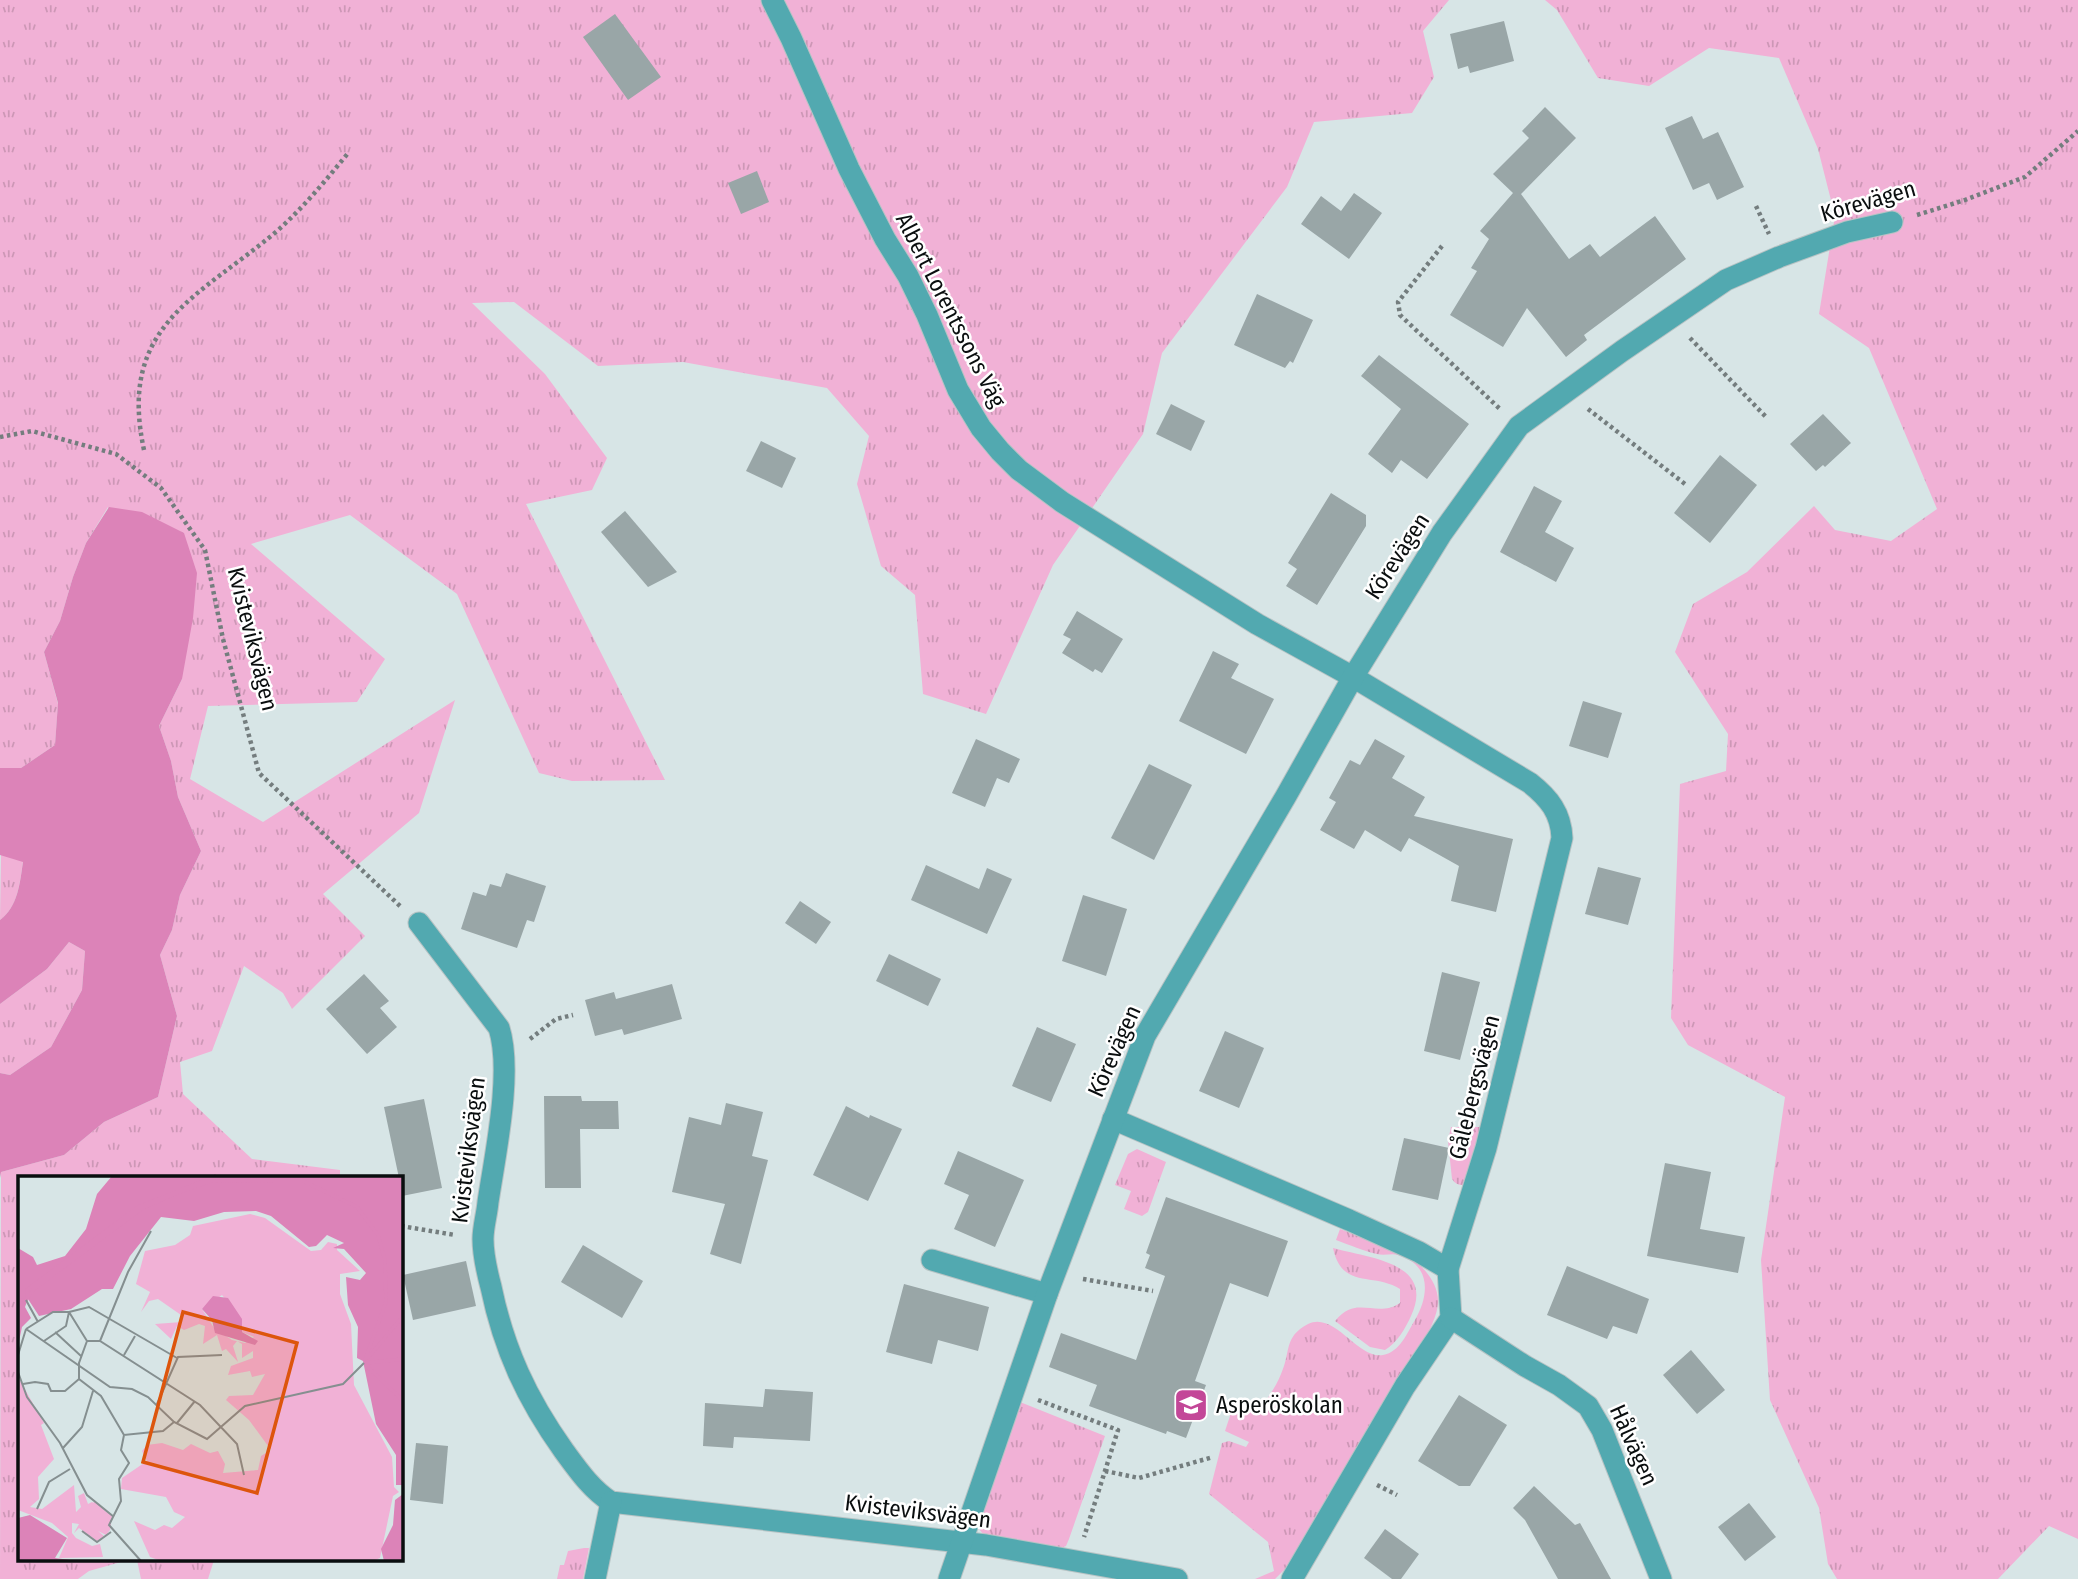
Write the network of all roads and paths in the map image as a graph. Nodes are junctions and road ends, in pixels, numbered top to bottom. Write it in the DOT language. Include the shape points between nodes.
graph roads {
  1 [pos="772,0"];
  2 [pos="2078,131"];
  3 [pos="349,152"];
  4 [pos="1892,222"];
  5 [pos="1442,246"];
  6 [pos="1670,317"];
  7 [pos="1565,392"];
  8 [pos="1767,418"];
  9 [pos="1519,426"];
  10 [pos="0,437"];
  11 [pos="144,450"];
  12 [pos="1685,484"];
  13 [pos="1353,677"];
  14 [pos="419,923"];
  15 [pos="573,1015"];
  16 [pos="504,1058"];
  17 [pos="1113,1119"];
  18 [pos="402,1226"];
  19 [pos="483,1240"];
  20 [pos="932,1260"];
  21 [pos="1448,1269"];
  22 [pos="1051,1284"];
  23 [pos="1153,1291"];
  24 [pos="1451,1318"];
  25 [pos="1013,1391"];
  26 [pos="1213,1457"];
  27 [pos="1105,1471"];
  28 [pos="611,1502"];
  29 [pos="961,1542"];
  30 [pos="1076,1561"];
  31 [pos="595,1579"];
  32 [pos="949,1579"];
  33 [pos="1177,1579"];
  34 [pos="1292,1579"];
  35 [pos="1661,1579"];
  1 -- 13 [label="street, Albert Lorentssons Väg" via="849,169 922,305 958,390 1000,451 1062,502 1257,624"];
  2 -- 4 [label="path, Körevägen" via="2025,177"];
  3 -- 11 [label="path" via="277,231 173,314 155,341 139,383 137,404"];
  4 -- 6 [label="street, Körevägen" via="1847,232 1768,261 1726,280"];
  5 -- 9 [label="path" via="1398,302 1400,315"];
  6 -- 7 [label="street, Körevägen"];
  6 -- 8 [label="path"];
  7 -- 9 [label="street, Körevägen"];
  7 -- 12 [label="path"];
  9 -- 13 [label="street, Körevägen" via="1442,533"];
  10 -- 14 [label="path, Kvisteviksvägen" via="32,431 116,454 161,488 205,550 259,773"];
  13 -- 17 [label="street, Körevägen" via="1144,1036"];
  13 -- 21 [label="street, Gålebergsvägen" via="1530,783 1547,796 1562,824 1486,1148"];
  14 -- 16 [label="street, Kvisteviksvägen" via="499,1028"];
  15 -- 16 [label="path" via="556,1019"];
  16 -- 19 [label="street, Kvisteviksvägen"];
  17 -- 21 [label="street" via="1349,1220"];
  17 -- 22 [label="street, Körevägen"];
  18 -- 19 [label="path"];
  19 -- 28 [label="street, Kvisteviksvägen" via="498,1322 528,1396 596,1492"];
  20 -- 22 [label="street"];
  21 -- 24 [label="street, Gålebergsvägen"];
  22 -- 23 [label="path"];
  22 -- 25 [label="street, Körevägen"];
  24 -- 34 [label="street" via="1405,1386"];
  24 -- 35 [label="street, Hålvägen" via="1588,1406 1602,1430"];
  25 -- 27 [label="path" via="1118,1430"];
  25 -- 29 [label="street, Körevägen"];
  26 -- 27 [label="path" via="1139,1478"];
  27 -- 30 [label="path"];
  28 -- 29 [label="street, Kvisteviksvägen"];
  28 -- 31 [label="street"];
  29 -- 30 [label="street, Kvisteviksvägen"];
  29 -- 32 [label="street, Körevägen"];
  30 -- 33 [label="street, Kvisteviksvägen"];
}
